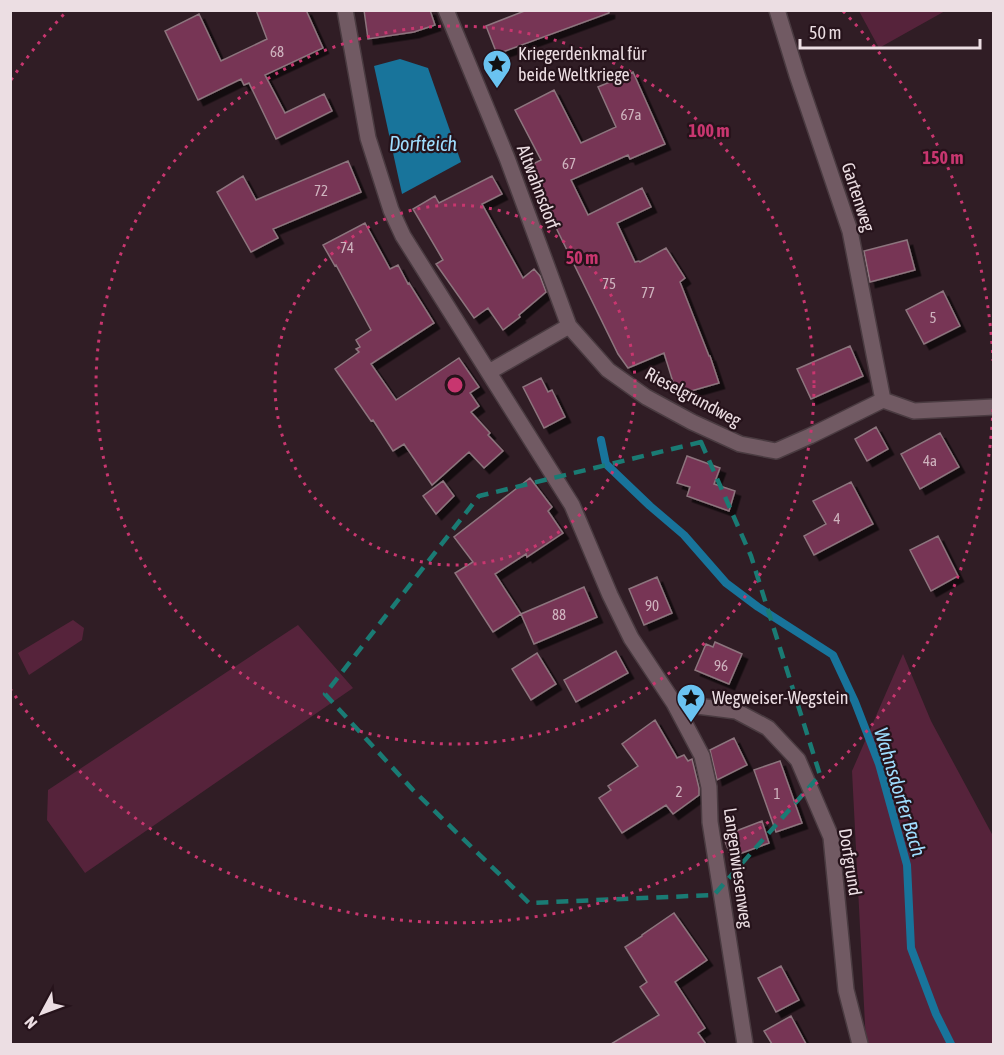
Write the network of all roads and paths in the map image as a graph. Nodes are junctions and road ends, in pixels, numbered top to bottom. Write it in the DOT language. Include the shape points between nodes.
graph roads {
  1 [pos="345,10"];
  2 [pos="446,10"];
  3 [pos="777,10"];
  4 [pos="569,326"];
  5 [pos="489,372"];
  6 [pos="883,400"];
  7 [pos="993,407"];
  8 [pos="674,703"];
  9 [pos="745,1044"];
  10 [pos="860,1044"];
  1 -- 5 [label="street" via="368,138 391,210 403,236"];
  2 -- 4 [label="street, Altwahnsdorf" via="507,158"];
  3 -- 6 [label="street, Gartenweg" via="850,231"];
  4 -- 5 [label="street"];
  4 -- 6 [label="street, Rieselgrundweg" via="608,370 646,397 740,444 776,451"];
  5 -- 8 [label="street" via="572,505 631,638"];
  6 -- 7 [label="street" via="914,411"];
  8 -- 9 [label="street, Langenwiesenweg" via="702,756 709,787 710,822"];
  8 -- 10 [label="street, Dorfgrund" via="736,711 768,728 798,760 831,837 846,990"];
}
